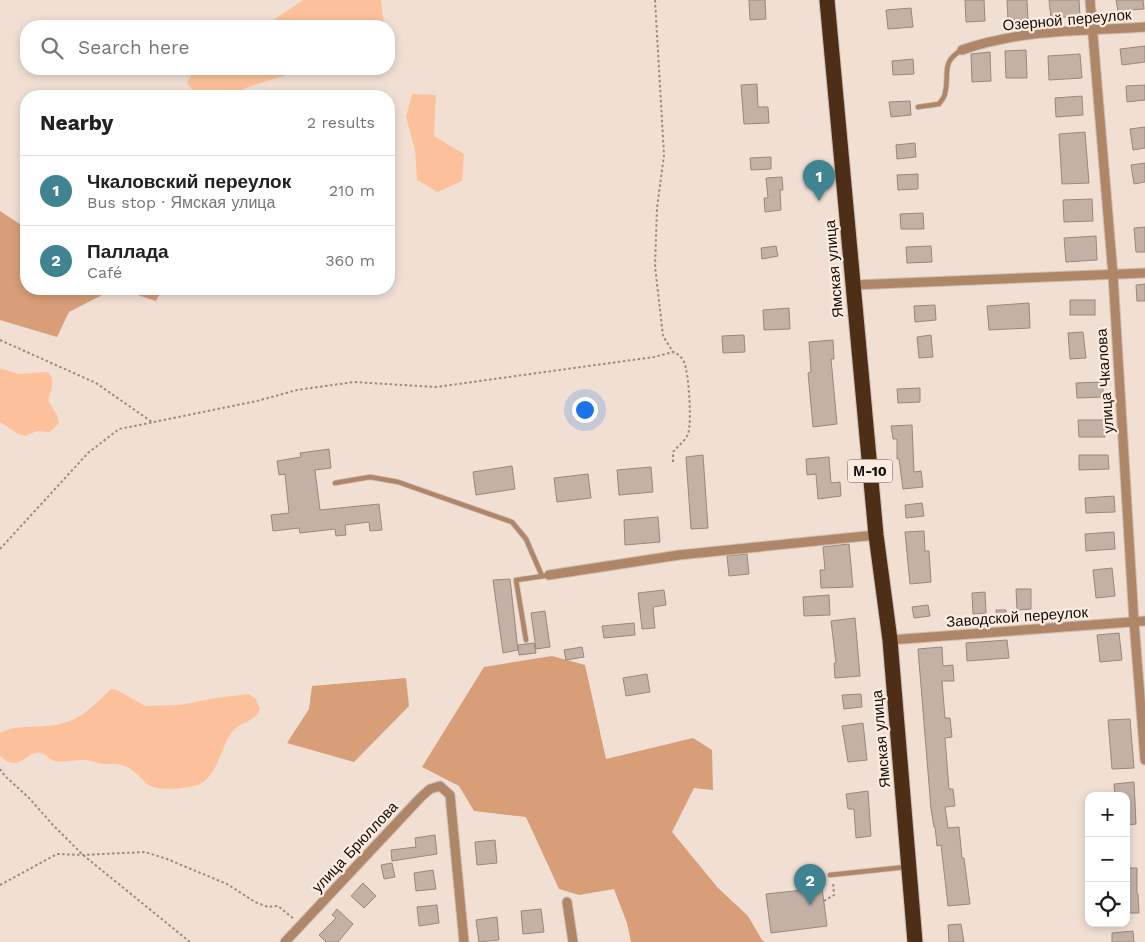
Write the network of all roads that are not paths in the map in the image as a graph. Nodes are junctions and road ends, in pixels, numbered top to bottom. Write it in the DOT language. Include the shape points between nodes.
graph roads {
  1 [pos="827,0"];
  2 [pos="1090,0"];
  3 [pos="1145,27"];
  4 [pos="1092,31"];
  5 [pos="962,50"];
  6 [pos="918,107"];
  7 [pos="1112,274"];
  8 [pos="1145,274"];
  9 [pos="853,284"];
  10 [pos="335,484"];
  11 [pos="876,534"];
  12 [pos="546,576"];
  13 [pos="1145,621"];
  14 [pos="1134,622"];
  15 [pos="526,640"];
  16 [pos="890,640"];
  17 [pos="1145,760"];
  18 [pos="909,866"];
  19 [pos="831,874"];
  20 [pos="567,902"];
  21 [pos="285,942"];
  22 [pos="464,942"];
  23 [pos="573,942"];
  24 [pos="914,942"];
  1 -- 9 [label="highway, Ямская улица / М-10"];
  2 -- 4 [label="street, улица Чкалова"];
  3 -- 4 [label="street, Озерной переулок"];
  4 -- 5 [label="street, Озерной переулок" via="1024,35 983,42"];
  4 -- 7 [label="street, улица Чкалова"];
  5 -- 6 [label="lane" via="954,54 946,68 945,94 939,104"];
  7 -- 8 [label="street"];
  7 -- 9 [label="street"];
  7 -- 14 [label="street, улица Чкалова"];
  9 -- 11 [label="highway, Ямская улица / М-10"];
  10 -- 12 [label="lane" via="370,477 398,482 512,522 526,539"];
  11 -- 12 [label="street" via="679,555"];
  11 -- 16 [label="highway, Ямская улица / М-10"];
  12 -- 15 [label="lane" via="516,580"];
  13 -- 14 [label="street, Заводской переулок"];
  14 -- 16 [label="street, Заводской переулок"];
  14 -- 17 [label="street, улица Чкалова"];
  16 -- 18 [label="highway, Ямская улица / М-10"];
  18 -- 19 [label="lane"];
  18 -- 24 [label="highway, Ямская улица / М-10"];
  20 -- 23 [label="street"];
  21 -- 22 [label="street, улица Брюллова" via="421,797 440,786 450,795"];
}
